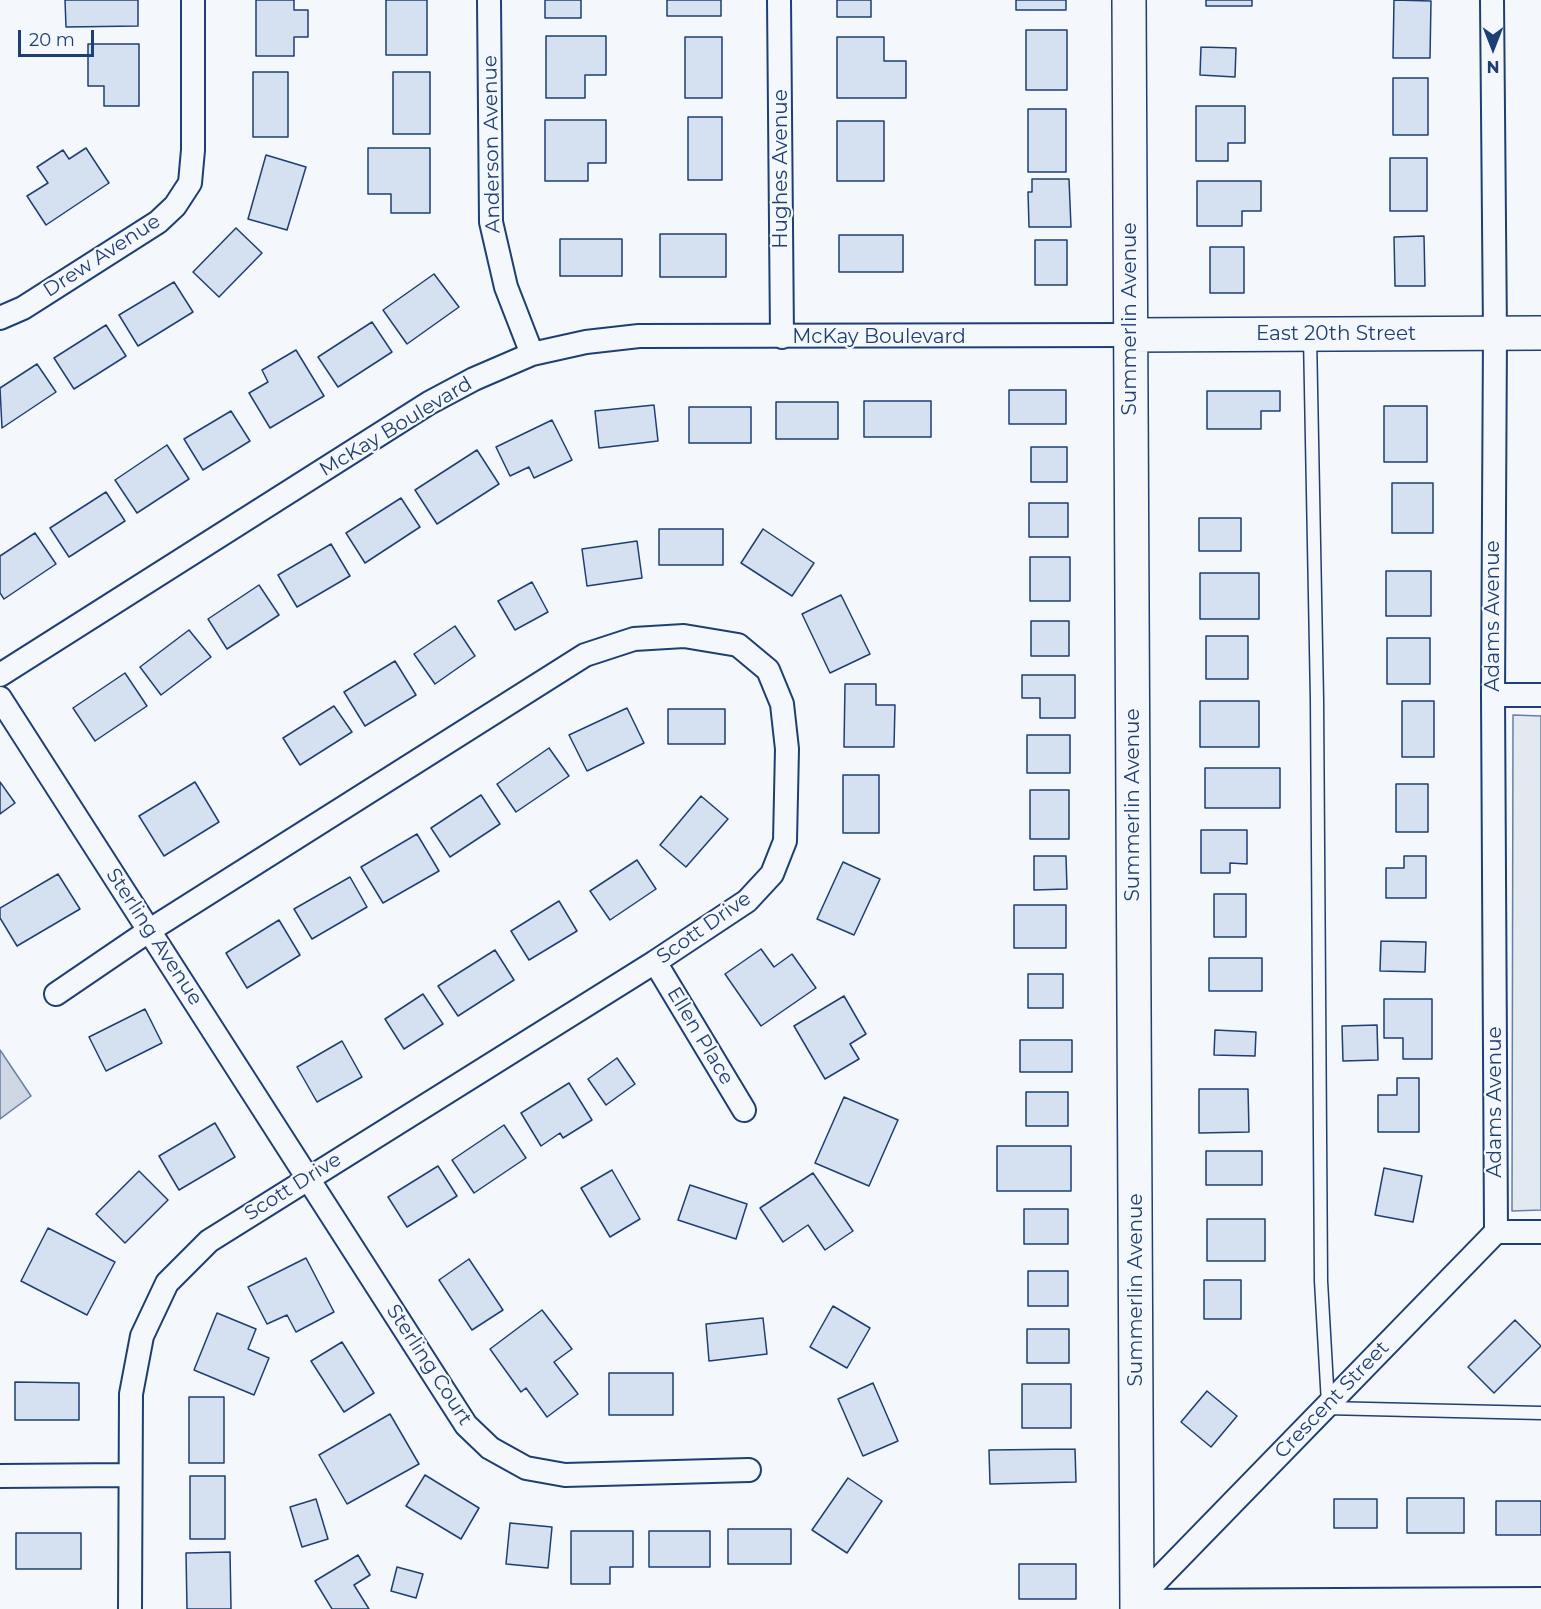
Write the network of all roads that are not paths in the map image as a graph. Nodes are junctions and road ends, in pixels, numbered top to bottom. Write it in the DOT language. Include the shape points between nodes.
graph roads {
  1 [pos="193,0"];
  2 [pos="489,0"];
  3 [pos="779,0"];
  4 [pos="1129,0"];
  5 [pos="1492,0"];
  6 [pos="0,318"];
  7 [pos="1495,333"];
  8 [pos="1541,333"];
  9 [pos="1310,334"];
  10 [pos="1130,335"];
  11 [pos="782,337"];
  12 [pos="532,354"];
  13 [pos="0,675"];
  14 [pos="1493,695"];
  15 [pos="1541,695"];
  16 [pos="0,698"];
  17 [pos="150,930"];
  18 [pos="655,962"];
  19 [pos="56,994"];
  20 [pos="744,1110"];
  21 [pos="308,1177"];
  22 [pos="1496,1232"];
  23 [pos="1541,1232"];
  24 [pos="1326,1407"];
  25 [pos="1541,1413"];
  26 [pos="749,1470"];
  27 [pos="128,1475"];
  28 [pos="0,1476"];
  29 [pos="1541,1599"];
  30 [pos="1137,1605"];
  31 [pos="130,1609"];
  1 -- 6 [label="street, Drew Avenue" via="190,183 176,206 158,222 23,308"];
  2 -- 12 [label="street, Anderson Avenue" via="491,222 506,287"];
  3 -- 11 [label="street, Hughes Avenue"];
  4 -- 10 [label="street, Summerlin Avenue"];
  5 -- 7 [label="street, Adams Avenue"];
  7 -- 8 [label="street, East 20th Street"];
  7 -- 9 [label="street, East 20th Street"];
  7 -- 14 [label="street, Adams Avenue"];
  9 -- 10 [label="street, East 20th Street"];
  9 -- 24 [label="lane" via="1321,1281"];
  10 -- 11 [label="street, McKay Boulevard"];
  10 -- 30 [label="street, Summerlin Avenue"];
  11 -- 12 [label="street, McKay Boulevard" via="639,336"];
  12 -- 13 [label="street, McKay Boulevard" via="429,403"];
  14 -- 15 [label="street"];
  14 -- 22 [label="street, Adams Avenue"];
  16 -- 17 [label="street, Sterling Avenue"];
  17 -- 18 [label="street, Scott Drive" via="585,655 634,639 684,636 738,645 768,670 782,704 787,749 785,841 772,874 747,901"];
  17 -- 19 [label="street, Scott Drive"];
  17 -- 21 [label="street, Sterling Avenue"];
  18 -- 20 [label="street, Ellen Place"];
  18 -- 21 [label="street, Scott Drive"];
  21 -- 26 [label="street, Sterling Court" via="466,1425 490,1448 526,1468 565,1475"];
  21 -- 27 [label="street, Scott Drive" via="209,1241 167,1283 142,1336 131,1394"];
  22 -- 23 [label="street"];
  22 -- 24 [label="street, Crescent Street"];
  24 -- 25 [label="lane"];
  24 -- 30 [label="street, Crescent Street"];
  27 -- 28 [label="street"];
  27 -- 31 [label="street, Scott Drive"];
  29 -- 30 [label="street"];
}
